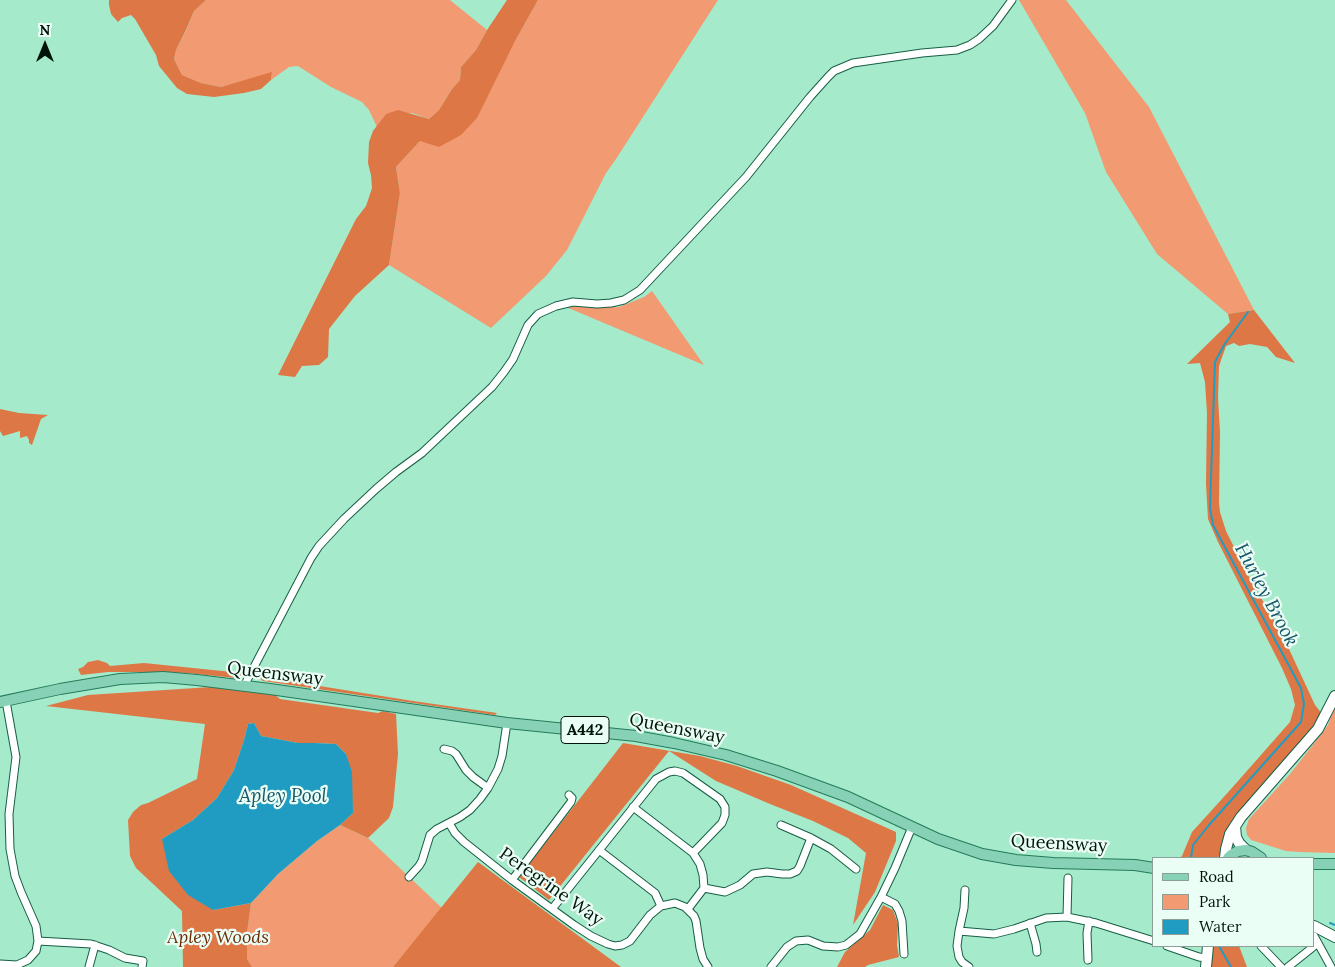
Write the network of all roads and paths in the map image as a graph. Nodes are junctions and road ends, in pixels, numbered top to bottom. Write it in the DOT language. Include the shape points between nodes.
graph roads {
  1 [pos="1012,0"];
  2 [pos="244,686"];
  3 [pos="1335,696"];
  4 [pos="3,701"];
  5 [pos="507,723"];
  6 [pos="444,749"];
  7 [pos="488,788"];
  8 [pos="570,795"];
  9 [pos="633,807"];
  10 [pos="0,814"];
  11 [pos="9,814"];
  12 [pos="449,823"];
  13 [pos="781,825"];
  14 [pos="1236,826"];
  15 [pos="912,827"];
  16 [pos="811,838"];
  17 [pos="599,850"];
  18 [pos="1246,850"];
  19 [pos="693,853"];
  20 [pos="1226,857"];
  21 [pos="1227,857"];
  22 [pos="1260,857"];
  23 [pos="1315,864"];
  24 [pos="1335,864"];
  25 [pos="1152,868"];
  26 [pos="856,869"];
  27 [pos="409,877"];
  28 [pos="1068,878"];
  29 [pos="512,880"];
  30 [pos="704,888"];
  31 [pos="965,890"];
  32 [pos="881,897"];
  33 [pos="661,906"];
  34 [pos="552,909"];
  35 [pos="688,909"];
  36 [pos="1068,917"];
  37 [pos="1089,921"];
  38 [pos="1030,923"];
  39 [pos="1315,927"];
  40 [pos="958,931"];
  41 [pos="1335,937"];
  42 [pos="1315,938"];
  43 [pos="1152,940"];
  44 [pos="38,941"];
  45 [pos="1318,943"];
  46 [pos="95,945"];
  47 [pos="1315,945"];
  48 [pos="1170,947"];
  49 [pos="1208,947"];
  50 [pos="1262,947"];
  51 [pos="1313,947"];
  52 [pos="1037,952"];
  53 [pos="904,954"];
  54 [pos="1088,960"];
  55 [pos="1206,963"];
  56 [pos="0,964"];
  57 [pos="23,965"];
  58 [pos="89,967"];
  59 [pos="142,967"];
  60 [pos="708,967"];
  61 [pos="771,967"];
  62 [pos="969,967"];
  63 [pos="1281,967"];
  64 [pos="1288,967"];
  65 [pos="1332,967"];
  1 -- 2 [label="street" via="994,26 970,45 957,50 853,63 834,71 746,177 640,290 624,300 597,304 573,302 538,314 528,325 508,366 492,387 422,453 376,489 319,546"];
  2 -- 4 [label="main road, Queensway / A442" via="163,678 120,679"];
  2 -- 5 [label="main road, Queensway / A442"];
  3 -- 14 [label="street" via="1318,729"];
  4 -- 11 [label="street" via="15,753"];
  5 -- 7 [label="street" via="502,756"];
  5 -- 15 [label="main road, Queensway / A442" via="636,736 726,755 816,784"];
  6 -- 7 [label="street" via="456,754 466,770"];
  7 -- 12 [label="street" via="470,810"];
  8 -- 29 [label="street" via="571,802"];
  9 -- 17 [label="street"];
  9 -- 19 [label="street"];
  9 -- 19 [label="street" via="656,778 675,771 684,773 720,800 726,812 722,823"];
  10 -- 11 [label="street"];
  11 -- 44 [label="street" via="13,869 36,926"];
  12 -- 27 [label="street" via="430,835 422,861"];
  12 -- 29 [label="street, Peregrine Way" via="464,842"];
  13 -- 16 [label="street"];
  14 -- 18 [label="street" via="1236,836"];
  14 -- 20 [label="street" via="1230,834"];
  15 -- 25 [label="main road, Queensway / A442" via="982,854 1016,860"];
  15 -- 32 [label="street"];
  16 -- 26 [label="street"];
  16 -- 30 [label="street" via="797,871 790,874 753,874 725,892"];
  17 -- 33 [label="street" via="655,893"];
  17 -- 34 [label="street"];
  18 -- 21 [label="main road"];
  18 -- 22 [label="main road"];
  19 -- 30 [label="street" via="700,864"];
  23 -- 24 [label="main road"];
  28 -- 36 [label="street"];
  29 -- 34 [label="street, Peregrine Way"];
  30 -- 35 [label="street"];
  31 -- 40 [label="street"];
  32 -- 53 [label="street" via="894,904 899,912"];
  32 -- 61 [label="street" via="860,934 852,941 838,947 808,940 796,942 787,947"];
  33 -- 34 [label="street, Peregrine Way" via="630,941 615,946 591,936"];
  33 -- 35 [label="street" via="675,903"];
  35 -- 60 [label="street" via="696,921 700,948"];
  36 -- 37 [label="street"];
  36 -- 38 [label="street"];
  37 -- 43 [label="street"];
  37 -- 54 [label="street"];
  38 -- 40 [label="street" via="994,934"];
  38 -- 52 [label="street"];
  39 -- 41 [label="street"];
  40 -- 62 [label="street" via="959,957"];
  42 -- 45 [label="street"];
  44 -- 46 [label="street"];
  44 -- 57 [label="street" via="36,951"];
  45 -- 47 [label="street"];
  45 -- 65 [label="street"];
  46 -- 58 [label="street"];
  46 -- 59 [label="street" via="125,958 143,961"];
  48 -- 55 [label="street" via="1199,957"];
  49 -- 55 [label="street"];
  50 -- 63 [label="street"];
  51 -- 64 [label="street"];
  56 -- 57 [label="street"];
}
